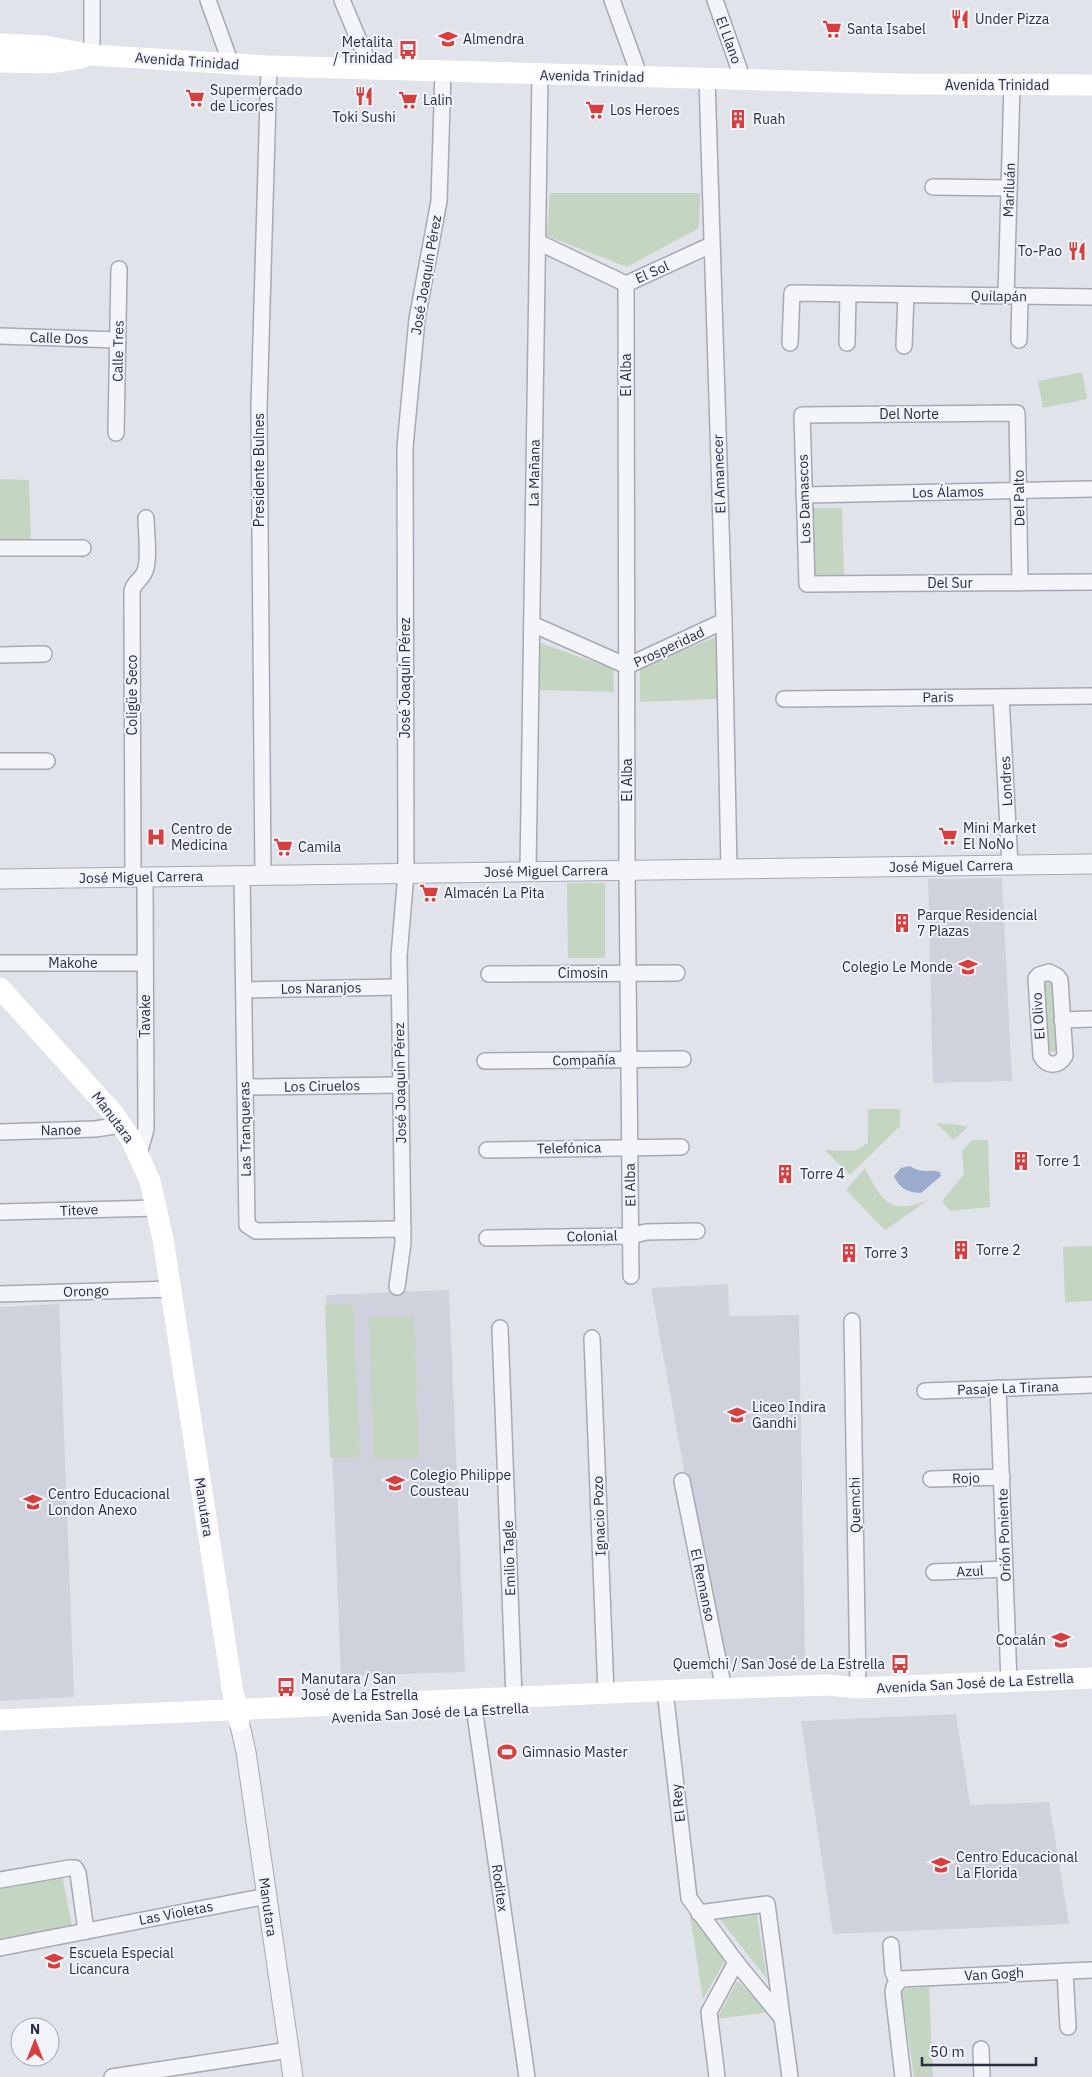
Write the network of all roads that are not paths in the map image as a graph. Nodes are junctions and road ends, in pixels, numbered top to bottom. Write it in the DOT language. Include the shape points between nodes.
graph roads {
  1 [pos="92,0"];
  2 [pos="208,0"];
  3 [pos="342,0"];
  4 [pos="612,0"];
  5 [pos="714,0"];
  6 [pos="0,44"];
  7 [pos="92,55"];
  8 [pos="0,62"];
  9 [pos="231,64"];
  10 [pos="269,66"];
  11 [pos="371,69"];
  12 [pos="443,72"];
  13 [pos="540,75"];
  14 [pos="640,77"];
  15 [pos="707,79"];
  16 [pos="743,80"];
  17 [pos="1092,84"];
  18 [pos="1012,85"];
  19 [pos="933,187"];
  20 [pos="1009,188"];
  21 [pos="538,242"];
  22 [pos="711,245"];
  23 [pos="119,269"];
  24 [pos="626,284"];
  25 [pos="848,294"];
  26 [pos="906,295"];
  27 [pos="1013,296"];
  28 [pos="1092,297"];
  29 [pos="0,336"];
  30 [pos="118,340"];
  31 [pos="1019,340"];
  32 [pos="790,343"];
  33 [pos="847,343"];
  34 [pos="904,346"];
  35 [pos="1017,413"];
  36 [pos="802,415"];
  37 [pos="116,433"];
  38 [pos="1092,489"];
  39 [pos="1018,491"];
  40 [pos="804,495"];
  41 [pos="146,518"];
  42 [pos="0,548"];
  43 [pos="83,548"];
  44 [pos="1092,582"];
  45 [pos="1020,583"];
  46 [pos="807,584"];
  47 [pos="724,621"];
  48 [pos="532,624"];
  49 [pos="44,654"];
  50 [pos="0,655"];
  51 [pos="626,666"];
  52 [pos="1092,696"];
  53 [pos="1001,697"];
  54 [pos="784,699"];
  55 [pos="47,760"];
  56 [pos="0,761"];
  57 [pos="1092,864"];
  58 [pos="1010,865"];
  59 [pos="729,868"];
  60 [pos="626,870"];
  61 [pos="528,871"];
  62 [pos="406,873"];
  63 [pos="242,875"];
  64 [pos="263,875"];
  65 [pos="139,877"];
  66 [pos="0,879"];
  67 [pos="0,963"];
  68 [pos="145,963"];
  69 [pos="628,973"];
  70 [pos="677,973"];
  71 [pos="488,974"];
  72 [pos="399,987"];
  73 [pos="0,988"];
  74 [pos="244,990"];
  75 [pos="1092,1019"];
  76 [pos="1062,1020"];
  77 [pos="683,1059"];
  78 [pos="629,1060"];
  79 [pos="485,1061"];
  80 [pos="400,1085"];
  81 [pos="245,1087"];
  82 [pos="122,1125"];
  83 [pos="0,1132"];
  84 [pos="681,1147"];
  85 [pos="630,1148"];
  86 [pos="487,1150"];
  87 [pos="140,1154"];
  88 [pos="157,1208"];
  89 [pos="0,1212"];
  90 [pos="402,1229"];
  91 [pos="697,1231"];
  92 [pos="631,1236"];
  93 [pos="487,1238"];
  94 [pos="631,1276"];
  95 [pos="398,1287"];
  96 [pos="172,1289"];
  97 [pos="0,1294"];
  98 [pos="852,1322"];
  99 [pos="500,1328"];
  100 [pos="592,1338"];
  101 [pos="1092,1385"];
  102 [pos="998,1388"];
  103 [pos="925,1391"];
  104 [pos="1002,1477"];
  105 [pos="931,1479"];
  106 [pos="682,1481"];
  107 [pos="1005,1569"];
  108 [pos="934,1572"];
  109 [pos="1092,1678"];
  110 [pos="1009,1682"];
  111 [pos="858,1688"];
  112 [pos="724,1689"];
  113 [pos="606,1694"];
  114 [pos="665,1697"];
  115 [pos="514,1698"];
  116 [pos="474,1705"];
  117 [pos="238,1716"];
  118 [pos="0,1720"];
  119 [pos="0,1732"];
  120 [pos="0,1880"];
  121 [pos="267,1896"];
  122 [pos="699,1913"];
  123 [pos="86,1931"];
  124 [pos="891,1945"];
  125 [pos="0,1948"];
  126 [pos="736,1962"];
  127 [pos="1092,1970"];
  128 [pos="1065,1971"];
  129 [pos="897,1982"];
  130 [pos="782,2018"];
  131 [pos="1068,2027"];
  132 [pos="981,2049"];
  133 [pos="289,2050"];
  134 [pos="112,2077"];
  135 [pos="293,2077"];
  136 [pos="527,2077"];
  137 [pos="717,2077"];
  138 [pos="790,2077"];
  139 [pos="903,2077"];
  140 [pos="982,2077"];
  1 -- 7 [label="street"];
  2 -- 9 [label="street"];
  3 -- 11 [label="street"];
  4 -- 14 [label="street"];
  5 -- 16 [label="street, El Llano"];
  6 -- 7 [label="main road, Avenida Trinidad" via="45,46"];
  7 -- 8 [label="main road, Avenida Trinidad" via="51,63"];
  7 -- 9 [label="main road, Avenida Trinidad"];
  9 -- 10 [label="main road, Avenida Trinidad"];
  10 -- 11 [label="main road, Avenida Trinidad"];
  10 -- 64 [label="street, Presidente Bulnes" via="259,408"];
  11 -- 12 [label="main road, Avenida Trinidad"];
  12 -- 13 [label="main road, Avenida Trinidad"];
  12 -- 62 [label="street, José Joaquín Pérez" via="439,201 416,318 405,447"];
  13 -- 14 [label="main road, Avenida Trinidad"];
  13 -- 21 [label="street, La Mañana"];
  14 -- 15 [label="main road, Avenida Trinidad"];
  15 -- 16 [label="main road, Avenida Trinidad"];
  15 -- 22 [label="street, El Amanecer"];
  16 -- 18 [label="main road, Avenida Trinidad"];
  17 -- 18 [label="main road, Avenida Trinidad"];
  18 -- 20 [label="street, Mariluán"];
  19 -- 20 [label="street"];
  20 -- 27 [label="street, Mariluán"];
  21 -- 24 [label="street, El Sol"];
  21 -- 48 [label="street, La Mañana"];
  22 -- 24 [label="street, El Sol"];
  22 -- 47 [label="street, El Amanecer"];
  23 -- 30 [label="street, Calle Tres"];
  24 -- 51 [label="street, El Alba"];
  25 -- 26 [label="street, Quilapán"];
  25 -- 32 [label="street, Quilapán" via="792,293"];
  25 -- 33 [label="street"];
  26 -- 27 [label="street, Quilapán"];
  26 -- 34 [label="street"];
  27 -- 28 [label="street, Quilapán"];
  27 -- 31 [label="street, Mariluán"];
  29 -- 30 [label="street, Calle Dos"];
  30 -- 37 [label="street, Calle Tres"];
  35 -- 36 [label="street, Del Norte"];
  35 -- 39 [label="street, Del Palto"];
  36 -- 40 [label="street, Los Damascos"];
  38 -- 39 [label="street, Los Álamos"];
  39 -- 40 [label="street, Los Álamos"];
  39 -- 45 [label="street, Del Palto"];
  40 -- 46 [label="street, Los Damascos"];
  41 -- 65 [label="street, Coligüe Seco" via="147,567 132,591"];
  42 -- 43 [label="street"];
  44 -- 45 [label="street, Del Sur"];
  45 -- 46 [label="street, Del Sur"];
  47 -- 51 [label="street, Prosperidad"];
  47 -- 59 [label="street, El Amanecer"];
  48 -- 51 [label="street, Prosperidad"];
  48 -- 61 [label="street, La Mañana"];
  49 -- 50 [label="street"];
  51 -- 60 [label="street, El Alba"];
  52 -- 53 [label="street, Paris"];
  53 -- 54 [label="street, Paris"];
  53 -- 58 [label="street, Londres"];
  55 -- 56 [label="street"];
  57 -- 58 [label="street, José Miguel Carrera"];
  58 -- 59 [label="street, José Miguel Carrera"];
  59 -- 60 [label="street, José Miguel Carrera"];
  60 -- 61 [label="street, José Miguel Carrera"];
  60 -- 69 [label="street, El Alba"];
  61 -- 62 [label="street, José Miguel Carrera"];
  62 -- 64 [label="street, José Miguel Carrera"];
  62 -- 72 [label="street, José Joaquín Pérez"];
  63 -- 64 [label="street, José Miguel Carrera"];
  63 -- 65 [label="street, José Miguel Carrera"];
  63 -- 74 [label="street, Las Tranqueras"];
  65 -- 66 [label="street, José Miguel Carrera"];
  65 -- 68 [label="street, Tavake"];
  67 -- 68 [label="street, Makohe"];
  68 -- 87 [label="street, Tavake" via="146,1129"];
  69 -- 70 [label="street, Cimosin"];
  69 -- 71 [label="street, Cimosin"];
  69 -- 78 [label="street, El Alba"];
  72 -- 74 [label="street, Los Naranjos"];
  72 -- 80 [label="street, José Joaquín Pérez"];
  73 -- 82 [label="main road, Manutara"];
  74 -- 81 [label="street, Las Tranqueras"];
  75 -- 76 [label="street, El Olivo"];
  76 -- 76 [label="street, El Olivo" via="1060,980 1049,972 1039,974 1036,978 1041,1056 1050,1064 1059,1063 1065,1056"];
  77 -- 78 [label="street, Compañía"];
  78 -- 79 [label="street, Compañía"];
  78 -- 85 [label="street, El Alba"];
  80 -- 81 [label="street, Los Ciruelos"];
  80 -- 90 [label="street, José Joaquín Pérez"];
  81 -- 90 [label="street, Las Tranqueras" via="246,1219 250,1228 256,1231"];
  82 -- 83 [label="street, Nanoe" via="95,1130"];
  82 -- 87 [label="main road, Manutara"];
  84 -- 85 [label="street, Telefónica"];
  85 -- 86 [label="street, Telefónica"];
  85 -- 92 [label="street, El Alba"];
  87 -- 88 [label="main road, Manutara"];
  88 -- 89 [label="street, Titeve"];
  88 -- 96 [label="main road, Manutara"];
  90 -- 95 [label="street, José Joaquín Pérez"];
  91 -- 92 [label="street, Colonial" via="646,1232"];
  92 -- 93 [label="street, Colonial"];
  92 -- 94 [label="street, El Alba"];
  96 -- 97 [label="street, Orongo"];
  96 -- 117 [label="main road, Manutara"];
  98 -- 111 [label="street, Quemchi"];
  99 -- 115 [label="street, Emilio Tagle"];
  100 -- 113 [label="street, Ignacio Pozo"];
  101 -- 102 [label="street, Pasaje La Tirana"];
  102 -- 103 [label="street, Pasaje La Tirana"];
  102 -- 104 [label="street, Orión Poniente"];
  104 -- 105 [label="street, Rojo"];
  104 -- 107 [label="street, Orión Poniente"];
  106 -- 112 [label="street, El Remanso"];
  107 -- 108 [label="street, Azul"];
  107 -- 110 [label="street, Orión Poniente"];
  109 -- 110 [label="main road, Avenida San José de La Estrella"];
  110 -- 111 [label="main road, Avenida San José de La Estrella"];
  111 -- 112 [label="main road, Avenida San José de La Estrella" via="828,1685"];
  111 -- 114 [label="main road, Avenida San José de La Estrella" via="830,1697"];
  112 -- 114 [label="main road, Avenida San José de La Estrella"];
  113 -- 114 [label="main road, Avenida San José de La Estrella"];
  113 -- 115 [label="main road, Avenida San José de La Estrella"];
  114 -- 116 [label="main road, Avenida San José de La Estrella"];
  114 -- 122 [label="street, El Rey" via="689,1898"];
  115 -- 116 [label="main road, Avenida San José de La Estrella"];
  116 -- 117 [label="main road, Avenida San José de La Estrella"];
  116 -- 136 [label="street, Roditex"];
  117 -- 118 [label="main road, Avenida San José de La Estrella"];
  117 -- 119 [label="main road, Avenida San José de La Estrella"];
  117 -- 121 [label="street, Manutara"];
  120 -- 123 [label="street" via="75,1868"];
  121 -- 123 [label="street, Las Violetas"];
  121 -- 133 [label="street, Manutara"];
  122 -- 126 [label="street, El Rey"];
  122 -- 130 [label="street" via="767,1904"];
  123 -- 125 [label="street, Las Violetas"];
  124 -- 129 [label="street"];
  126 -- 130 [label="street, El Rey"];
  126 -- 137 [label="street" via="709,2012"];
  127 -- 128 [label="street, Van Gogh"];
  128 -- 129 [label="street, Van Gogh" via="905,1978"];
  128 -- 131 [label="street"];
  129 -- 139 [label="street" via="893,1992"];
  130 -- 138 [label="street"];
  132 -- 140 [label="street"];
  133 -- 134 [label="street"];
  133 -- 135 [label="street, Manutara"];
}
